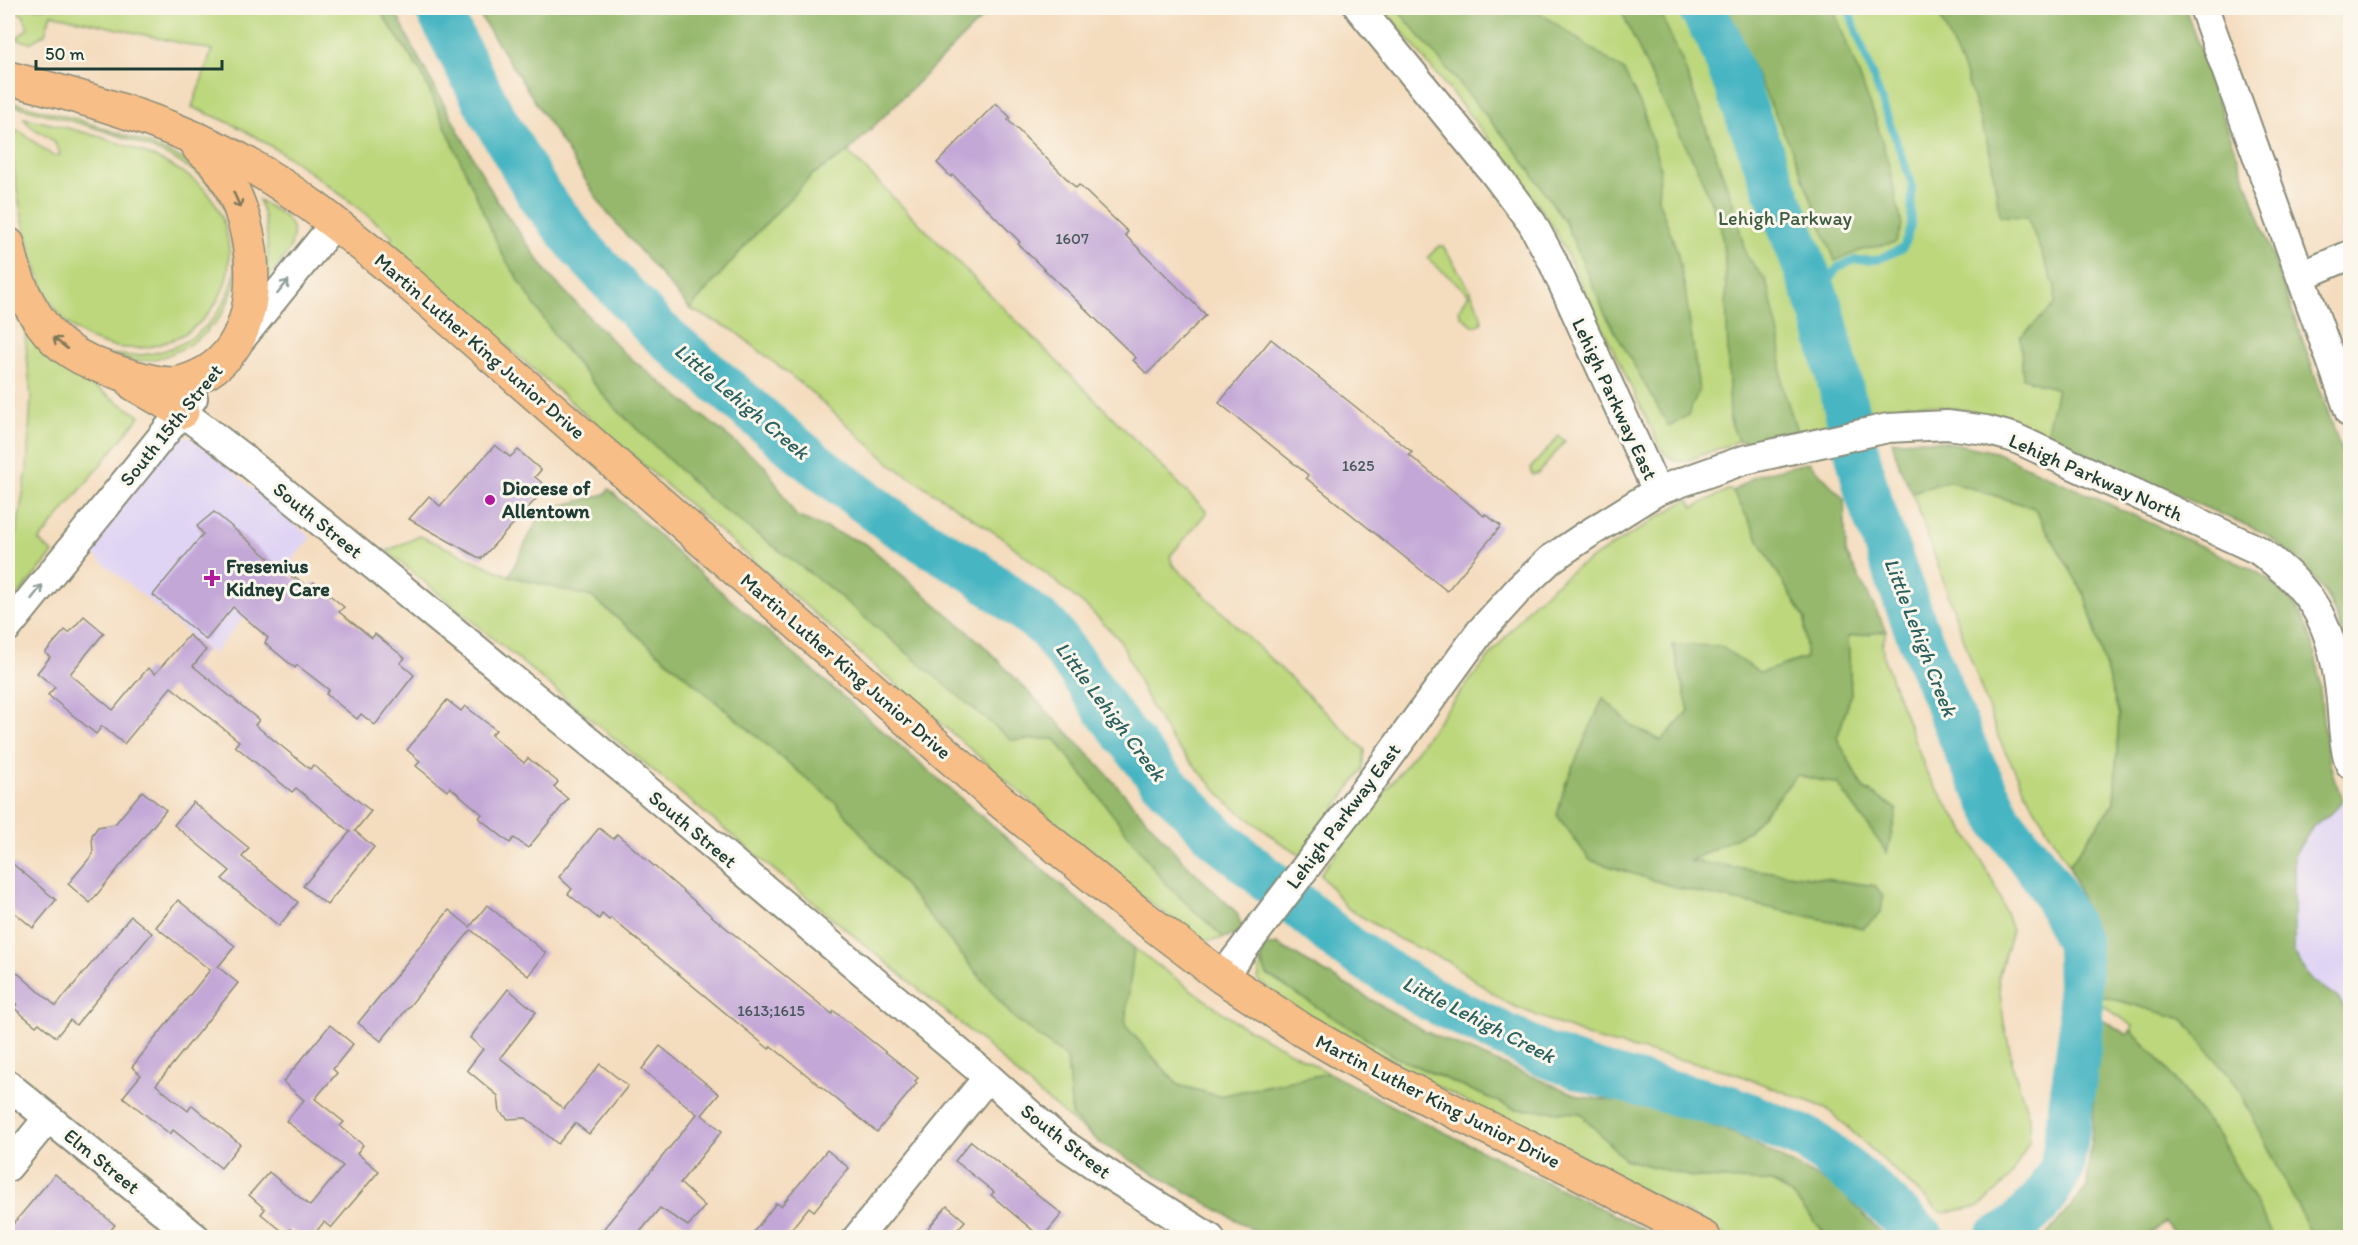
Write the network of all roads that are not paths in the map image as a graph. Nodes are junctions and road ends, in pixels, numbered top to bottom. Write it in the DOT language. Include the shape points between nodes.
graph roads {
  1 [pos="1359,8"];
  2 [pos="2204,8"];
  3 [pos="8,78"];
  4 [pos="171,128"];
  5 [pos="335,223"];
  6 [pos="8,244"];
  7 [pos="2350,255"];
  8 [pos="2301,276"];
  9 [pos="233,349"];
  10 [pos="111,370"];
  11 [pos="182,412"];
  12 [pos="2350,413"];
  13 [pos="1657,491"];
  14 [pos="8,627"];
  15 [pos="2350,764"];
  16 [pos="1222,977"];
  17 [pos="988,1077"];
  18 [pos="8,1085"];
  19 [pos="48,1118"];
  20 [pos="8,1167"];
  21 [pos="196,1238"];
  22 [pos="857,1238"];
  23 [pos="1210,1238"];
  24 [pos="1704,1238"];
  1 -- 13 [label="street, Lehigh Parkway East" via="1532,223"];
  2 -- 8 [label="street"];
  3 -- 4 [label="main road, Martin Luther King Junior Drive"];
  4 -- 5 [label="main road, Martin Luther King Junior Drive" via="225,152"];
  4 -- 9 [label="main road, one-way" via="216,164 231,184 242,211 253,270 245,320"];
  9 -- 5 [label="street, South 15th Street, one-way"];
  5 -- 16 [label="main road, Martin Luther King Junior Drive" via="414,287 999,800"];
  10 -- 6 [label="main road, one-way" via="76,355 51,335 29,307"];
  7 -- 8 [label="street"];
  8 -- 12 [label="street"];
  9 -- 10 [label="main road" via="193,380 173,384"];
  9 -- 11 [label="street, South 15th Street"];
  10 -- 11 [label="main road"];
  14 -- 11 [label="street, South 15th Street, one-way"];
  11 -- 17 [label="street, South Street" via="503,671"];
  13 -- 15 [label="street, Lehigh Parkway North" via="1744,460 1888,428 1947,425 2015,438 2258,550 2281,566 2320,614 2333,645"];
  13 -- 16 [label="street, Lehigh Parkway East" via="1560,553 1520,588 1480,632"];
  16 -- 24 [label="main road, Martin Luther King Junior Drive" via="1304,1031 1390,1080"];
  17 -- 22 [label="street"];
  17 -- 23 [label="street, South Street" via="1062,1143"];
  18 -- 19 [label="street, Elm Street"];
  19 -- 20 [label="street"];
  19 -- 21 [label="street, Elm Street"];
}
